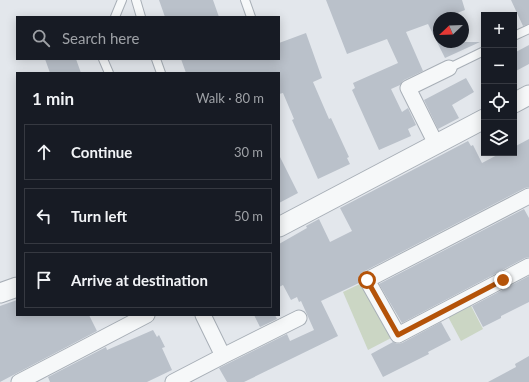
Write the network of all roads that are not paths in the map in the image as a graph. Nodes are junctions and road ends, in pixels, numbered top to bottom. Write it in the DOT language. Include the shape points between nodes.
graph roads {
  1 [pos="122,0"];
  2 [pos="136,0"];
  3 [pos="245,0"];
  4 [pos="115,16"];
  5 [pos="141,16"];
  6 [pos="251,16"];
  7 [pos="529,29"];
  8 [pos="517,35"];
  9 [pos="481,52"];
  10 [pos="103,60"];
  11 [pos="156,60"];
  12 [pos="449,68"];
  13 [pos="109,72"];
  14 [pos="161,72"];
  15 [pos="529,95"];
  16 [pos="517,101"];
  17 [pos="482,120"];
  18 [pos="436,144"];
  19 [pos="529,196"];
  20 [pos="280,226"];
  21 [pos="529,266"];
  22 [pos="16,287"];
  23 [pos="0,293"];
  24 [pos="145,316"];
  25 [pos="203,316"];
  26 [pos="299,318"];
  27 [pos="223,356"];
  28 [pos="19,382"];
  29 [pos="173,382"];
  1 -- 4 [label="lane"];
  2 -- 5 [label="lane"];
  3 -- 6 [label="lane"];
  7 -- 8 [label="lane"];
  9 -- 12 [label="lane"];
  10 -- 13 [label="lane"];
  11 -- 14 [label="lane"];
  12 -- 18 [label="street" via="408,88"];
  15 -- 16 [label="street"];
  17 -- 18 [label="street"];
  18 -- 20 [label="street"];
  19 -- 21 [label="street" via="367,280 398,335"];
  22 -- 23 [label="street"];
  24 -- 28 [label="street"];
  25 -- 27 [label="street"];
  26 -- 27 [label="street"];
  27 -- 29 [label="street"];
}
